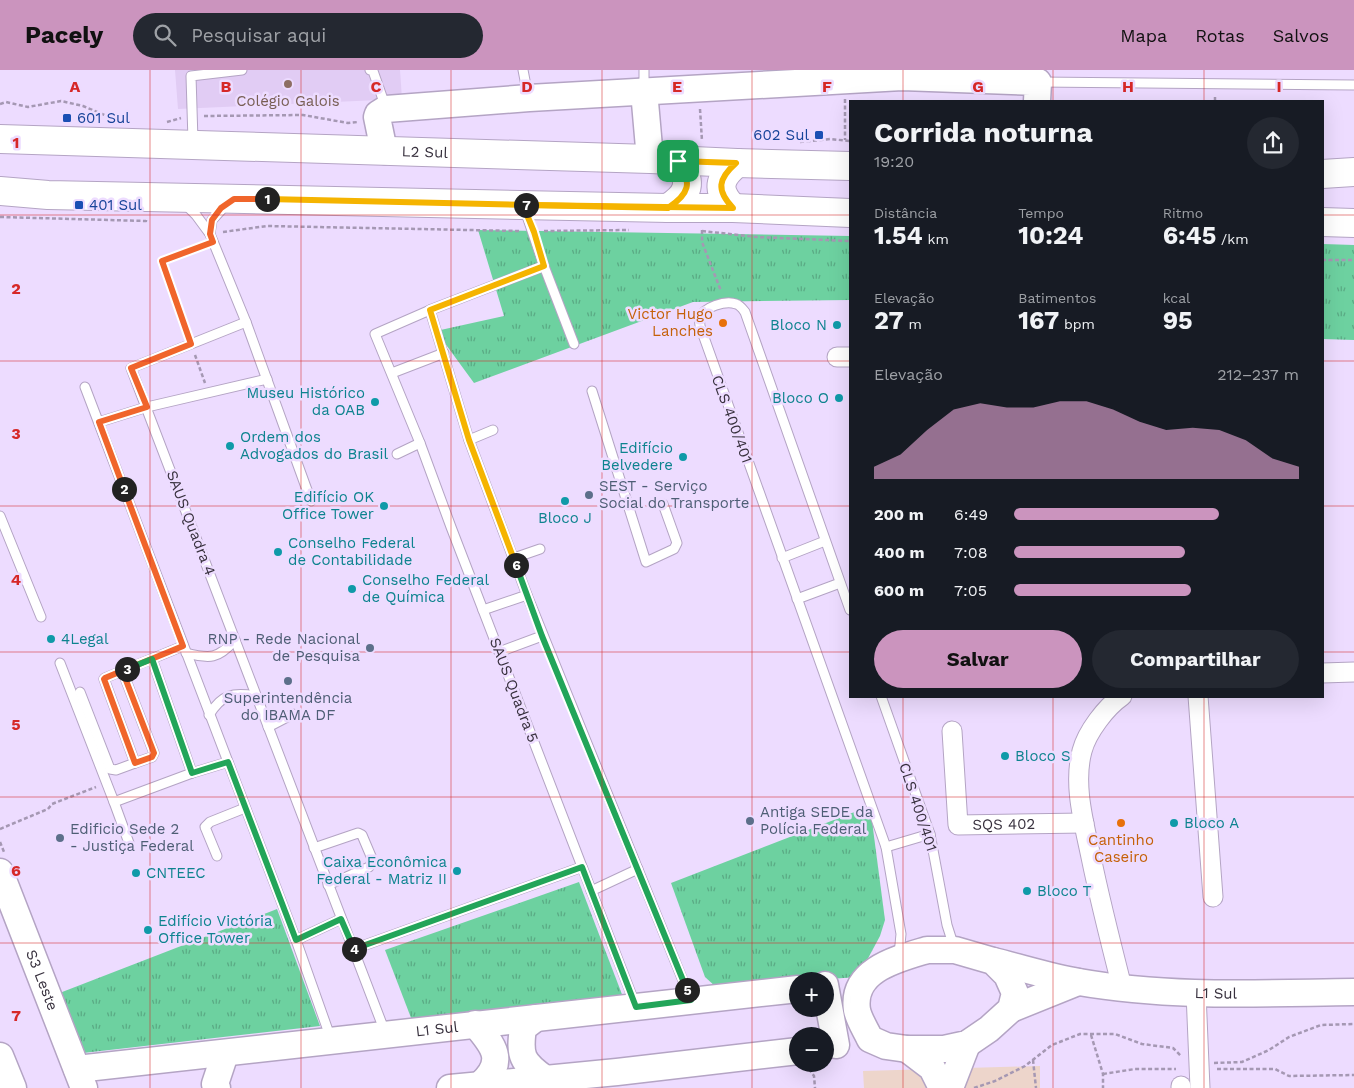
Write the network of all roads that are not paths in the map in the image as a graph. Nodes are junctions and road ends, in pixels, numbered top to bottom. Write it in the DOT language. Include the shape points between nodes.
graph roads {
  1 [pos="242,70"];
  2 [pos="372,70"];
  3 [pos="523,70"];
  4 [pos="188,73"];
  5 [pos="901,73"];
  6 [pos="644,81"];
  7 [pos="1354,85"];
  8 [pos="1037,91"];
  9 [pos="529,98"];
  10 [pos="386,109"];
  11 [pos="0,139"];
  12 [pos="193,146"];
  13 [pos="384,151"];
  14 [pos="848,153"];
  15 [pos="650,159"];
  16 [pos="691,162"];
  17 [pos="736,163"];
  18 [pos="1354,172"];
  19 [pos="1324,174"];
  20 [pos="0,191"];
  21 [pos="179,198"];
  22 [pos="234,199"];
  23 [pos="523,205"];
  24 [pos="668,208"];
  25 [pos="733,208"];
  26 [pos="849,213"];
  27 [pos="1324,222"];
  28 [pos="1354,223"];
  29 [pos="212,238"];
  30 [pos="544,266"];
  31 [pos="430,310"];
  32 [pos="246,322"];
  33 [pos="574,344"];
  34 [pos="444,353"];
  35 [pos="392,373"];
  36 [pos="267,379"];
  37 [pos="85,386"];
  38 [pos="592,391"];
  39 [pos="147,407"];
  40 [pos="99,422"];
  41 [pos="493,430"];
  42 [pos="469,440"];
  43 [pos="420,443"];
  44 [pos="397,454"];
  45 [pos="311,501"];
  46 [pos="663,504"];
  47 [pos="0,516"];
  48 [pos="825,541"];
  49 [pos="540,549"];
  50 [pos="514,558"];
  51 [pos="782,558"];
  52 [pos="840,583"];
  53 [pos="527,595"];
  54 [pos="797,599"];
  55 [pos="849,607"];
  56 [pos="483,610"];
  57 [pos="41,617"];
  58 [pos="542,636"];
  59 [pos="235,640"];
  60 [pos="184,649"];
  61 [pos="499,652"];
  62 [pos="152,659"];
  63 [pos="60,663"];
  64 [pos="122,670"];
  65 [pos="1354,672"];
  66 [pos="1324,673"];
  67 [pos="80,692"];
  68 [pos="256,696"];
  69 [pos="882,698"];
  70 [pos="1119,698"];
  71 [pos="1198,698"];
  72 [pos="209,714"];
  73 [pos="293,714"];
  74 [pos="268,727"];
  75 [pos="952,731"];
  76 [pos="228,762"];
  77 [pos="135,763"];
  78 [pos="192,773"];
  79 [pos="114,802"];
  80 [pos="245,808"];
  81 [pos="1084,823"];
  82 [pos="930,834"];
  83 [pos="129,843"];
  84 [pos="314,848"];
  85 [pos="886,848"];
  86 [pos="217,856"];
  87 [pos="4,866"];
  88 [pos="582,867"];
  89 [pos="638,869"];
  90 [pos="328,885"];
  91 [pos="591,891"];
  92 [pos="1213,897"];
  93 [pos="341,919"];
  94 [pos="296,940"];
  95 [pos="354,949"];
  96 [pos="955,950"];
  97 [pos="898,958"];
  98 [pos="994,961"];
  99 [pos="866,976"];
  100 [pos="1078,982"];
  101 [pos="834,983"];
  102 [pos="1122,987"];
  103 [pos="789,990"];
  104 [pos="1354,992"];
  105 [pos="1196,993"];
  106 [pos="691,1000"];
  107 [pos="636,1007"];
  108 [pos="1011,1009"];
  109 [pos="536,1018"];
  110 [pos="475,1024"];
  111 [pos="386,1035"];
  112 [pos="870,1039"];
  113 [pos="332,1041"];
  114 [pos="968,1044"];
  115 [pos="834,1045"];
  116 [pos="907,1049"];
  117 [pos="789,1052"];
  118 [pos="225,1054"];
  119 [pos="0,1056"];
  120 [pos="544,1078"];
  121 [pos="80,1079"];
  122 [pos="482,1084"];
  123 [pos="13,1088"];
  124 [pos="217,1088"];
  125 [pos="450,1088"];
  126 [pos="942,1088"];
  127 [pos="950,1088"];
  128 [pos="1200,1088"];
  1 -- 4 [label="lane"];
  2 -- 10 [label="lane"];
  3 -- 9 [label="lane"];
  4 -- 12 [label="lane"];
  5 -- 6 [label="street" via="845,80 791,80 699,88"];
  5 -- 8 [label="street"];
  6 -- 9 [label="street"];
  6 -- 15 [label="street"];
  7 -- 8 [label="lane"];
  9 -- 10 [label="street"];
  10 -- 13 [label="street" via="377,117"];
  11 -- 12 [label="main road, L2 Sul"];
  12 -- 13 [label="main road, L2 Sul"];
  13 -- 15 [label="main road, L2 Sul"];
  14 -- 17 [label="main road, L2 Sul"];
  15 -- 16 [label="main road, L2 Sul"];
  16 -- 17 [label="main road, L2 Sul"];
  16 -- 24 [label="main road" via="684,170 688,184 685,193"];
  17 -- 25 [label="main road" via="722,179 721,186 724,198"];
  18 -- 19 [label="main road"];
  20 -- 21 [label="main road"];
  21 -- 22 [label="main road"];
  21 -- 29 [label="lane"];
  22 -- 23 [label="main road"];
  22 -- 29 [label="lane" via="212,220"];
  23 -- 24 [label="main road"];
  23 -- 30 [label="lane"];
  24 -- 25 [label="main road"];
  25 -- 26 [label="main road"];
  27 -- 28 [label="main road"];
  29 -- 32 [label="lane"];
  30 -- 31 [label="lane"];
  30 -- 33 [label="lane"];
  31 -- 34 [label="lane"];
  31 -- 35 [label="lane, SAUS Quadra 5" via="376,334"];
  32 -- 36 [label="lane"];
  32 -- 39 [label="lane, SAUS Quadra 4" via="131,368"];
  34 -- 35 [label="lane"];
  34 -- 42 [label="lane"];
  35 -- 43 [label="lane, SAUS Quadra 5"];
  36 -- 39 [label="lane"];
  36 -- 45 [label="lane"];
  37 -- 40 [label="lane"];
  38 -- 46 [label="lane" via="646,562 674,549 677,543"];
  39 -- 40 [label="lane"];
  39 -- 59 [label="lane, SAUS Quadra 4"];
  40 -- 60 [label="lane"];
  41 -- 42 [label="lane"];
  42 -- 50 [label="lane"];
  43 -- 44 [label="lane"];
  43 -- 56 [label="lane, SAUS Quadra 5"];
  47 -- 57 [label="lane"];
  48 -- 51 [label="lane"];
  48 -- 51 [label="lane, CLS 400/401" via="745,312 740,306 725,302 705,310 700,326"];
  48 -- 52 [label="lane"];
  49 -- 50 [label="lane"];
  50 -- 53 [label="lane"];
  51 -- 54 [label="lane, CLS 400/401"];
  52 -- 54 [label="lane"];
  52 -- 55 [label="lane"];
  53 -- 56 [label="lane"];
  53 -- 58 [label="lane"];
  54 -- 85 [label="lane, CLS 400/401"];
  56 -- 61 [label="lane, SAUS Quadra 5"];
  58 -- 61 [label="lane"];
  58 -- 89 [label="lane"];
  59 -- 60 [label="lane" via="216,656 204,658"];
  59 -- 68 [label="lane, SAUS Quadra 4"];
  60 -- 62 [label="lane"];
  60 -- 72 [label="lane"];
  61 -- 88 [label="lane, SAUS Quadra 5"];
  62 -- 64 [label="lane"];
  62 -- 78 [label="lane"];
  63 -- 79 [label="lane"];
  64 -- 77 [label="lane" via="104,680"];
  64 -- 77 [label="lane" via="154,753 152,757"];
  65 -- 66 [label="street"];
  67 -- 77 [label="lane" via="110,769"];
  68 -- 72 [label="lane" via="241,693 226,696"];
  68 -- 74 [label="lane, SAUS Quadra 4"];
  69 -- 82 [label="lane, CLS 400/401"];
  70 -- 81 [label="street" via="1095,724 1082,750 1078,780"];
  71 -- 92 [label="street"];
  72 -- 76 [label="lane"];
  73 -- 74 [label="lane"];
  74 -- 84 [label="lane, SAUS Quadra 4"];
  75 -- 81 [label="street, SQS 402" via="958,825"];
  76 -- 78 [label="lane"];
  76 -- 80 [label="lane"];
  78 -- 79 [label="lane"];
  79 -- 83 [label="lane"];
  80 -- 86 [label="lane" via="205,827"];
  80 -- 94 [label="lane"];
  81 -- 102 [label="street"];
  82 -- 85 [label="lane"];
  82 -- 96 [label="lane, CLS 400/401" via="947,925"];
  84 -- 90 [label="lane, SAUS Quadra 4"];
  84 -- 90 [label="lane" via="358,833 362,835 373,861 369,867"];
  85 -- 97 [label="lane, CLS 400/401" via="901,934"];
  87 -- 121 [label="street, S3 Leste"];
  88 -- 91 [label="lane, SAUS Quadra 5"];
  88 -- 95 [label="lane"];
  89 -- 91 [label="lane"];
  89 -- 106 [label="lane"];
  90 -- 93 [label="lane, SAUS Quadra 4"];
  91 -- 107 [label="lane, SAUS Quadra 5"];
  93 -- 94 [label="lane"];
  93 -- 95 [label="lane, SAUS Quadra 4"];
  94 -- 113 [label="lane"];
  95 -- 111 [label="lane, SAUS Quadra 4"];
  96 -- 97 [label="street" via="927,950"];
  96 -- 98 [label="street"];
  97 -- 99 [label="street"];
  98 -- 100 [label="street, L1 Sul"];
  98 -- 108 [label="street" via="1007,974 1015,993"];
  99 -- 101 [label="street"];
  99 -- 112 [label="street" via="856,996 857,1012"];
  100 -- 102 [label="street, L1 Sul"];
  100 -- 108 [label="street, L1 Sul"];
  102 -- 105 [label="street, L1 Sul"];
  103 -- 106 [label="street, L1 Sul"];
  104 -- 105 [label="street, L1 Sul"];
  105 -- 128 [label="street"];
  106 -- 107 [label="street, L1 Sul"];
  107 -- 109 [label="street, L1 Sul"];
  108 -- 114 [label="street" via="990,1030"];
  109 -- 110 [label="street, L1 Sul"];
  109 -- 120 [label="street" via="523,1028 520,1046 522,1058"];
  110 -- 111 [label="street, L1 Sul"];
  110 -- 122 [label="street" via="492,1046 496,1059 491,1075"];
  111 -- 113 [label="street, L1 Sul"];
  112 -- 115 [label="street"];
  112 -- 116 [label="street" via="886,1046"];
  113 -- 118 [label="street, L1 Sul"];
  114 -- 116 [label="street" via="944,1049"];
  114 -- 127 [label="street"];
  116 -- 126 [label="street" via="932,1068"];
  117 -- 120 [label="street" via="617,1076"];
  118 -- 121 [label="street, L1 Sul"];
  118 -- 124 [label="street" via="215,1084"];
  119 -- 123 [label="street"];
  120 -- 122 [label="street"];
  122 -- 125 [label="street"];
}
